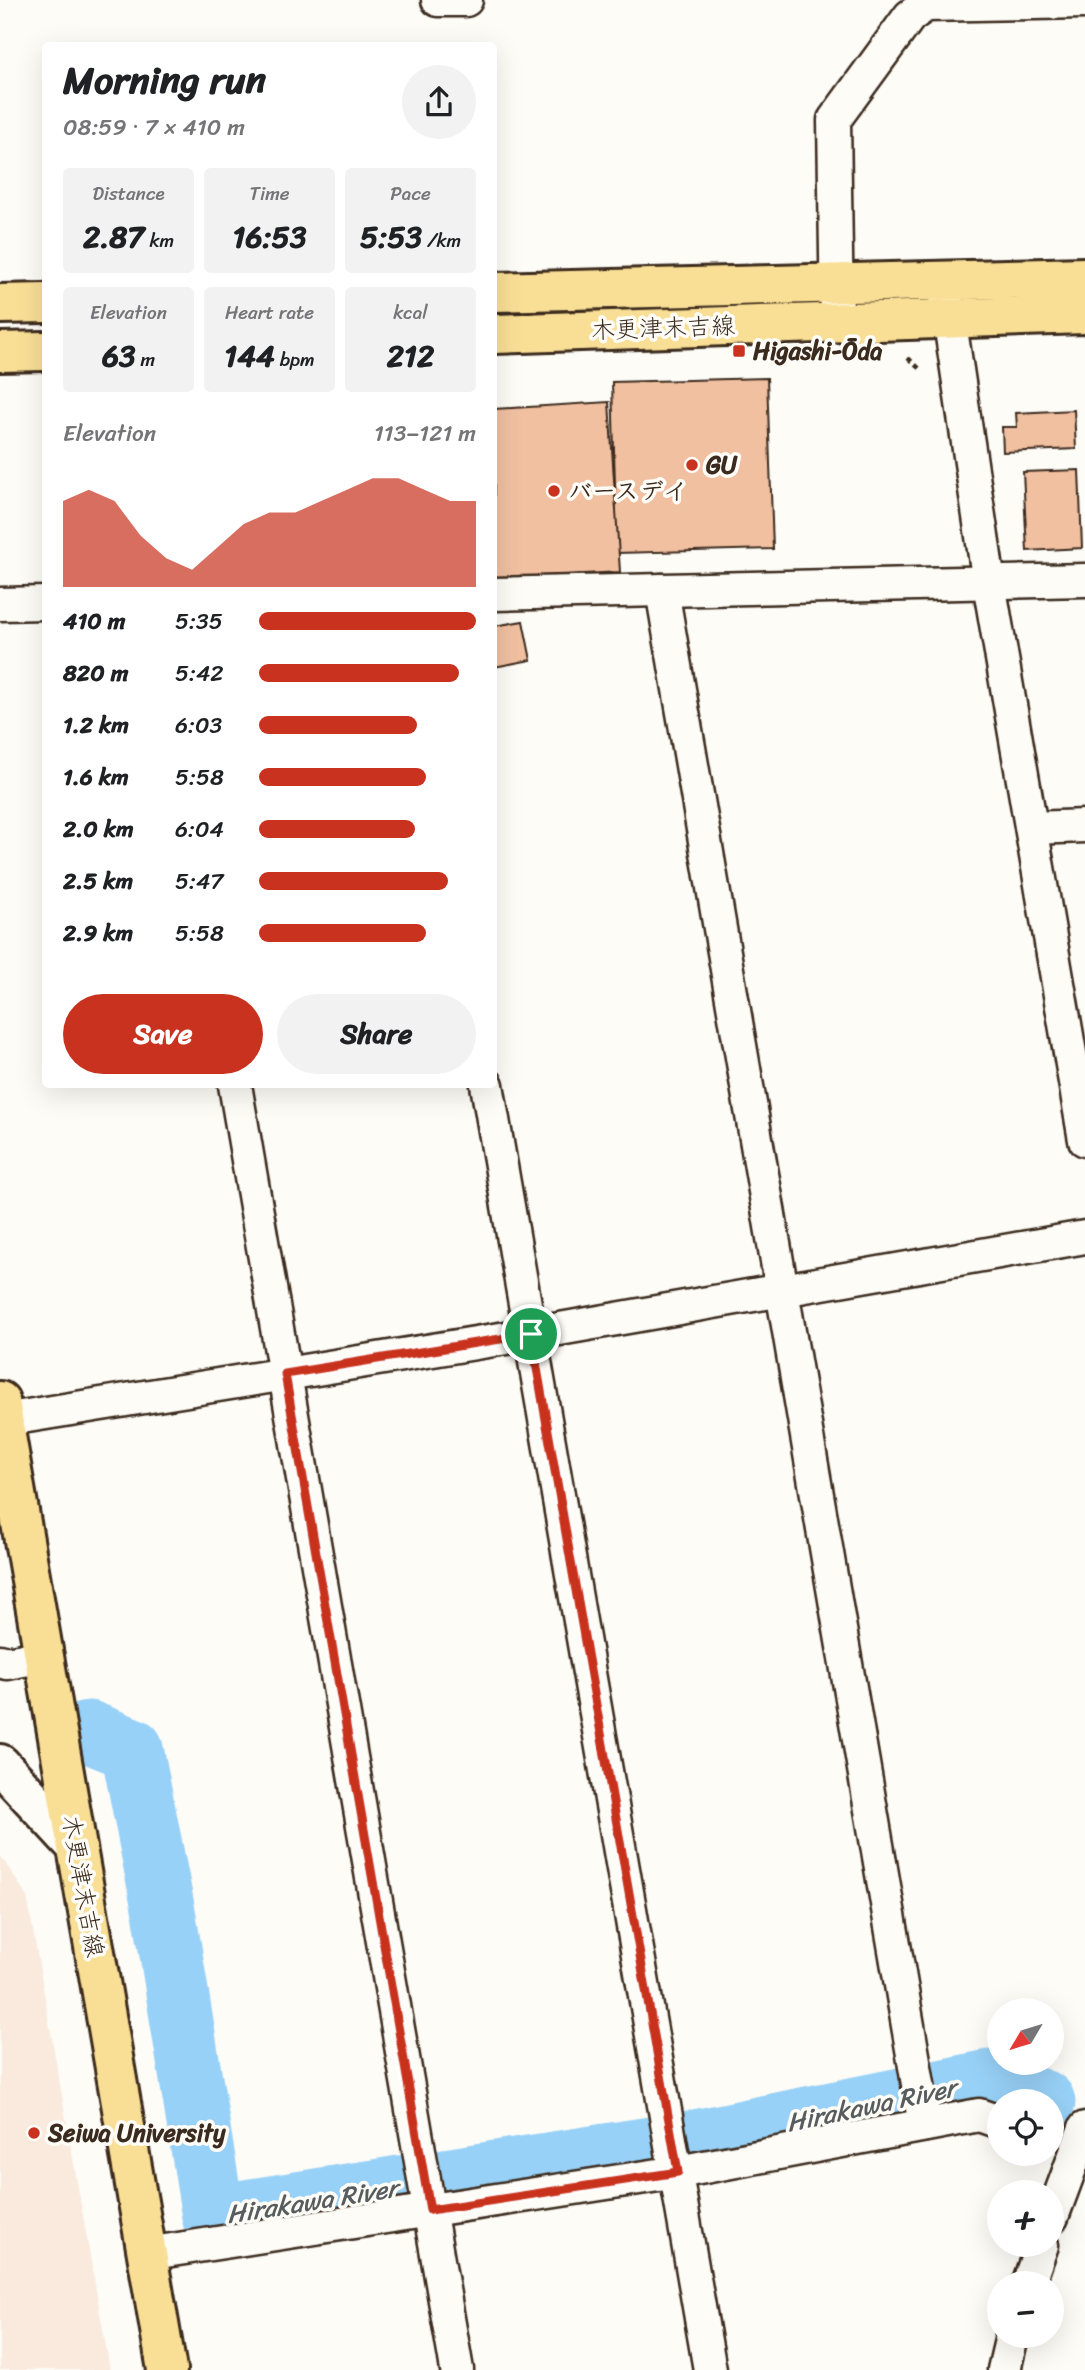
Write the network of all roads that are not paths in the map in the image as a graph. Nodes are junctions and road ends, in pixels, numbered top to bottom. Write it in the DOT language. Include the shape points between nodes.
graph roads {
  1 [pos="438,0"];
  2 [pos="466,0"];
  3 [pos="1085,2"];
  4 [pos="1085,277"];
  5 [pos="836,283"];
  6 [pos="497,292"];
  7 [pos="946,299"];
  8 [pos="42,303"];
  9 [pos="0,304"];
  10 [pos="1085,314"];
  11 [pos="837,321"];
  12 [pos="497,334"];
  13 [pos="42,351"];
  14 [pos="0,352"];
  15 [pos="1085,580"];
  16 [pos="989,583"];
  17 [pos="662,590"];
  18 [pos="497,594"];
  19 [pos="42,603"];
  20 [pos="0,604"];
  21 [pos="1085,826"];
  22 [pos="1032,828"];
  23 [pos="236,1088"];
  24 [pos="488,1088"];
  25 [pos="1085,1140"];
  26 [pos="1085,1237"];
  27 [pos="782,1289"];
  28 [pos="531,1334"];
  29 [pos="285,1374"];
  30 [pos="2,1410"];
  31 [pos="44,1657"];
  32 [pos="0,1661"];
  33 [pos="0,1764"];
  34 [pos="75,1845"];
  35 [pos="921,2107"];
  36 [pos="987,2118"];
  37 [pos="1071,2138"];
  38 [pos="674,2151"];
  39 [pos="1061,2180"];
  40 [pos="429,2203"];
  41 [pos="146,2254"];
  42 [pos="1009,2348"];
  43 [pos="167,2370"];
  44 [pos="457,2370"];
  45 [pos="710,2370"];
  46 [pos="1004,2370"];
  1 -- 2 [label="street"];
  3 -- 5 [label="street" via="926,5 910,16 834,120"];
  4 -- 7 [label="main road, 木更津末吉線"];
  5 -- 6 [label="main road, 木更津末吉線"];
  5 -- 7 [label="main road, 木更津末吉線"];
  5 -- 11 [label="street"];
  7 -- 10 [label="main road, 木更津末吉線"];
  7 -- 11 [label="main road, 木更津末吉線"];
  7 -- 16 [label="street"];
  8 -- 9 [label="main road"];
  11 -- 12 [label="main road, 木更津末吉線"];
  13 -- 14 [label="main road"];
  15 -- 16 [label="street"];
  16 -- 17 [label="street"];
  16 -- 22 [label="street"];
  17 -- 18 [label="street"];
  17 -- 27 [label="street"];
  19 -- 20 [label="street"];
  21 -- 22 [label="street"];
  22 -- 25 [label="street"];
  23 -- 29 [label="street"];
  24 -- 28 [label="street"];
  26 -- 27 [label="street"];
  27 -- 28 [label="street"];
  27 -- 35 [label="street"];
  28 -- 29 [label="street"];
  28 -- 38 [label="street"];
  29 -- 30 [label="street"];
  29 -- 40 [label="street"];
  30 -- 31 [label="main road, 木更津末吉線"];
  31 -- 32 [label="street"];
  31 -- 34 [label="main road, 木更津末吉線"];
  33 -- 34 [label="street"];
  34 -- 41 [label="main road, 木更津末吉線"];
  35 -- 36 [label="street"];
  35 -- 38 [label="street"];
  37 -- 39 [label="street"];
  38 -- 40 [label="street"];
  38 -- 45 [label="street"];
  40 -- 41 [label="street"];
  40 -- 44 [label="street"];
  41 -- 43 [label="main road, 木更津末吉線"];
  42 -- 46 [label="street"];
}
